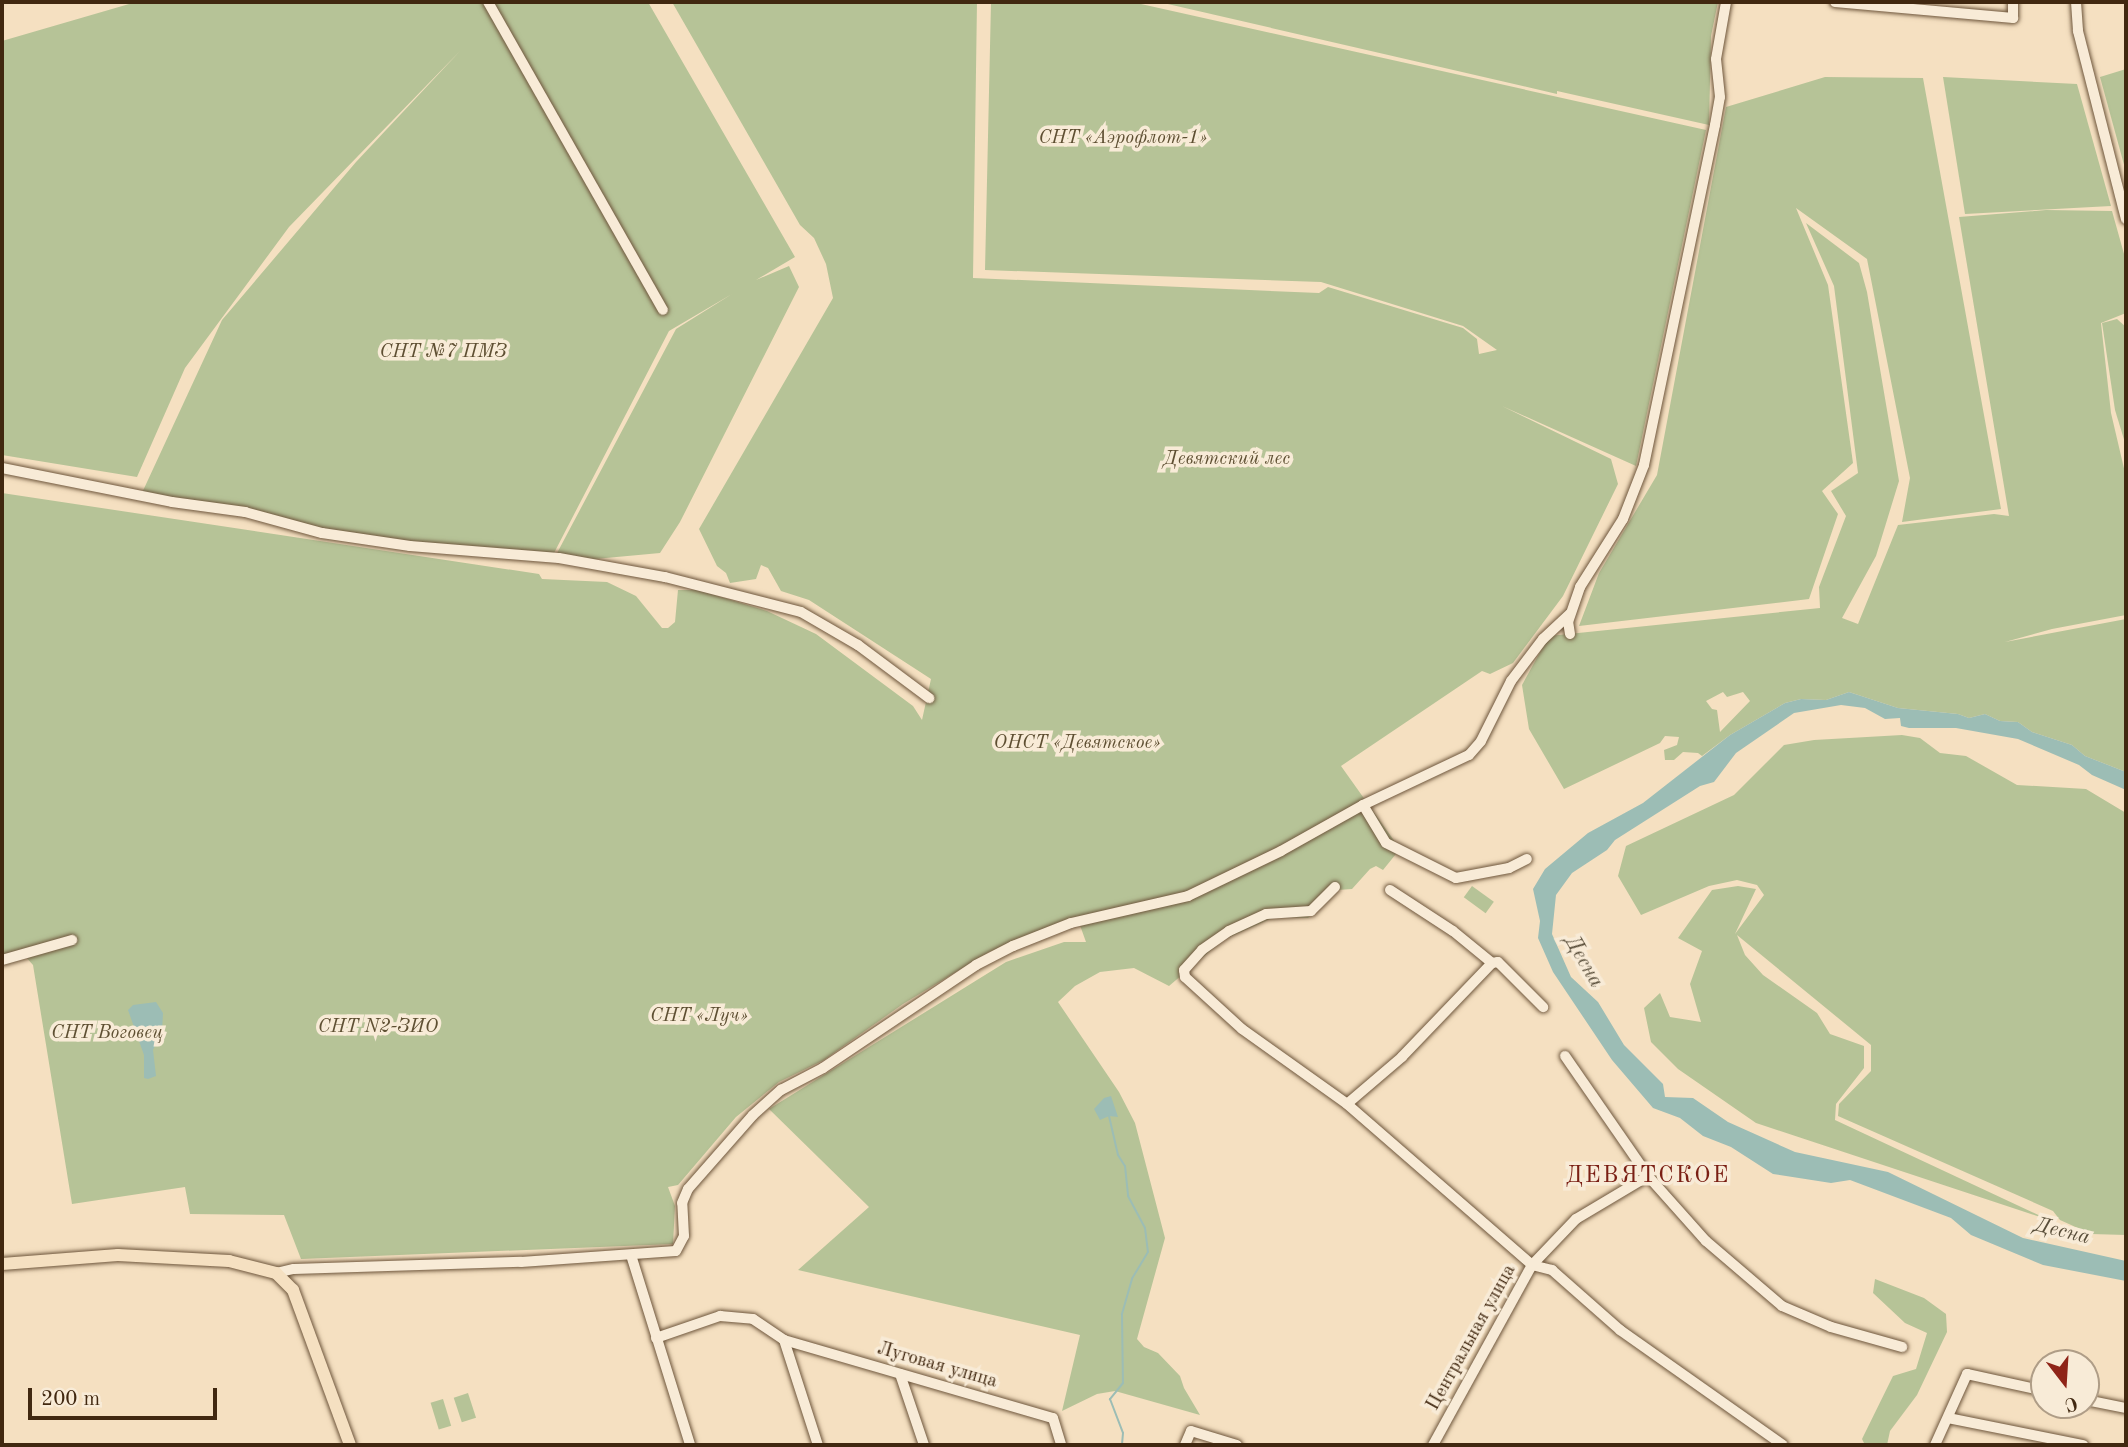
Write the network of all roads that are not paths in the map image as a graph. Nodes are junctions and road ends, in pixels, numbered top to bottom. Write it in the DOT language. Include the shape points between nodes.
graph roads {
  1 [pos="488,2"];
  2 [pos="1726,2"];
  3 [pos="1835,2"];
  4 [pos="2013,2"];
  5 [pos="2076,2"];
  6 [pos="2126,219"];
  7 [pos="663,310"];
  8 [pos="2,468"];
  9 [pos="1570,614"];
  10 [pos="1570,634"];
  11 [pos="929,698"];
  12 [pos="1363,805"];
  13 [pos="1527,859"];
  14 [pos="1335,887"];
  15 [pos="1390,890"];
  16 [pos="72,940"];
  17 [pos="2,960"];
  18 [pos="1492,964"];
  19 [pos="1543,1007"];
  20 [pos="1565,1056"];
  21 [pos="1347,1104"];
  22 [pos="1647,1176"];
  23 [pos="631,1255"];
  24 [pos="2,1264"];
  25 [pos="1532,1265"];
  26 [pos="276,1273"];
  27 [pos="656,1338"];
  28 [pos="784,1340"];
  29 [pos="1902,1347"];
  30 [pos="900,1374"];
  31 [pos="2030,1388"];
  32 [pos="2100,1403"];
  33 [pos="2126,1408"];
  34 [pos="1948,1418"];
  35 [pos="350,1445"];
  36 [pos="690,1445"];
  37 [pos="818,1445"];
  38 [pos="924,1445"];
  39 [pos="1061,1445"];
  40 [pos="1185,1445"];
  41 [pos="1237,1445"];
  42 [pos="1433,1445"];
  43 [pos="1783,1445"];
  44 [pos="1936,1445"];
  45 [pos="2083,1445"];
  1 -- 7 [label="street"];
  2 -- 9 [label="street" via="1716,59 1720,97 1644,464 1623,519 1580,587"];
  3 -- 4 [label="street" via="2013,18"];
  5 -- 6 [label="street" via="2078,31"];
  8 -- 11 [label="street" via="245,512 322,533 593,563 665,577 801,612 858,645"];
  9 -- 10 [label="street"];
  9 -- 12 [label="street" via="1543,639 1511,681 1481,741 1469,755"];
  12 -- 13 [label="street" via="1386,842 1456,878 1509,868"];
  12 -- 23 [label="street" via="1184,897 1071,922 976,965 765,1103 688,1189 682,1203 684,1236 676,1251"];
  14 -- 21 [label="street" via="1311,911 1266,914 1229,931 1184,970 1185,977 1242,1029"];
  15 -- 18 [label="street" via="1453,930"];
  16 -- 17 [label="street"];
  18 -- 19 [label="street" via="1498,962"];
  18 -- 21 [label="street" via="1402,1057"];
  20 -- 22 [label="street"];
  21 -- 25 [label="street"];
  22 -- 25 [label="street, Центральная улица" via="1576,1219"];
  22 -- 29 [label="street" via="1706,1241 1782,1306 1831,1327"];
  23 -- 26 [label="street"];
  23 -- 27 [label="street"];
  24 -- 26 [label="main road" via="118,1255 229,1261"];
  25 -- 42 [label="street, Центральная улица"];
  25 -- 43 [label="street" via="1552,1270 1620,1329"];
  26 -- 35 [label="main road" via="293,1290"];
  27 -- 28 [label="street, Луговая улица" via="720,1316 753,1319"];
  27 -- 36 [label="street"];
  28 -- 30 [label="street, Луговая улица"];
  28 -- 37 [label="street"];
  30 -- 38 [label="street"];
  30 -- 39 [label="street, Луговая улица" via="1053,1418"];
  31 -- 34 [label="street" via="1967,1374"];
  32 -- 33 [label="street"];
  34 -- 44 [label="street"];
  34 -- 45 [label="street"];
  40 -- 41 [label="street" via="1191,1431"];
}
